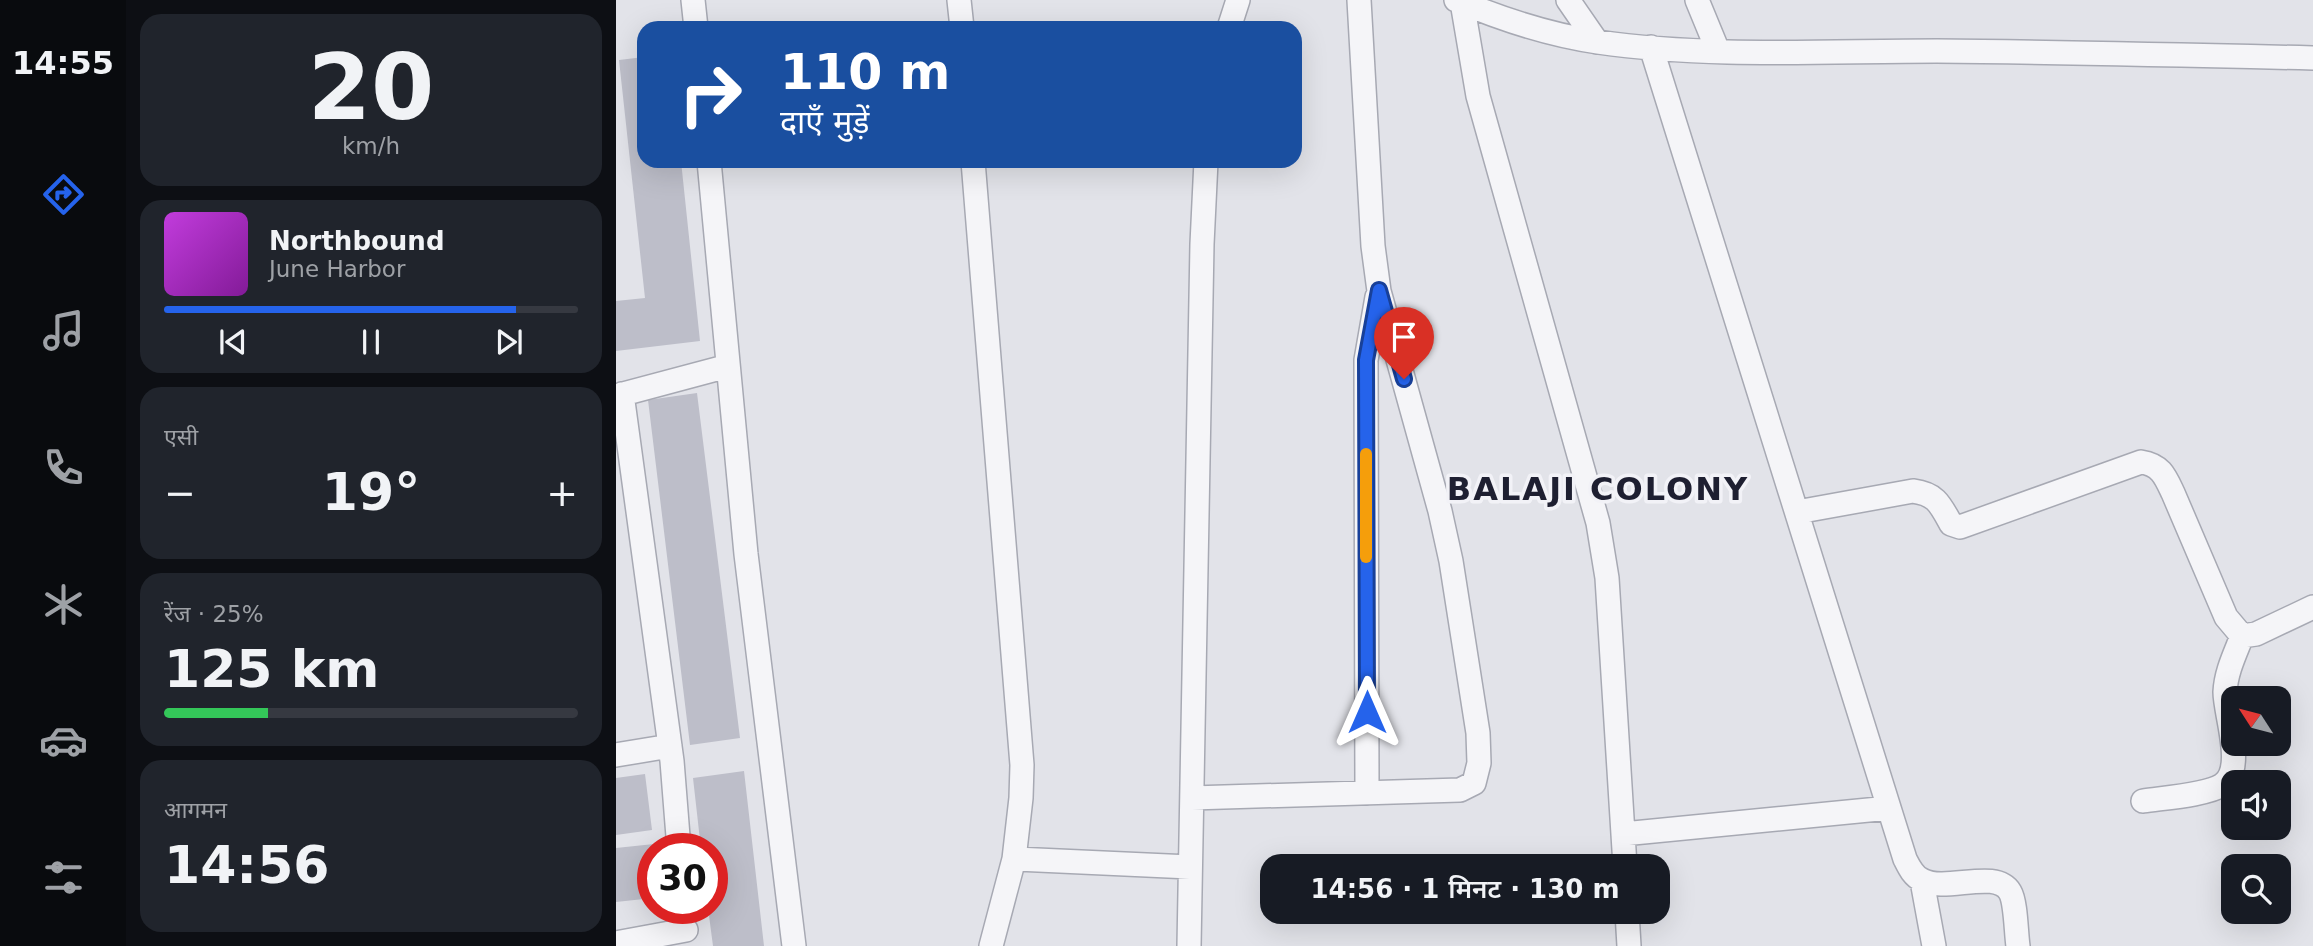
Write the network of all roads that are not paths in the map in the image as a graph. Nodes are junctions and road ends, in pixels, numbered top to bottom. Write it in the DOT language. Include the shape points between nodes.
graph roads {
  1 [pos="693,0"];
  2 [pos="959,0"];
  3 [pos="1238,0"];
  4 [pos="1359,0"];
  5 [pos="1568,0"];
  6 [pos="1697,0"];
  7 [pos="1459,1"];
  8 [pos="695,21"];
  9 [pos="960,21"];
  10 [pos="1231,21"];
  11 [pos="1597,42"];
  12 [pos="1651,47"];
  13 [pos="1718,51"];
  14 [pos="2313,58"];
  15 [pos="710,168"];
  16 [pos="974,168"];
  17 [pos="1206,168"];
  18 [pos="1379,290"];
  19 [pos="729,366"];
  20 [pos="619,395"];
  21 [pos="1797,512"];
  22 [pos="2313,607"];
  23 [pos="2242,635"];
  24 [pos="670,746"];
  25 [pos="616,755"];
  26 [pos="1367,793"];
  27 [pos="1192,798"];
  28 [pos="2143,801"];
  29 [pos="1889,808"];
  30 [pos="678,833"];
  31 [pos="1623,834"];
  32 [pos="1624,854"];
  33 [pos="1014,859"];
  34 [pos="1190,867"];
  35 [pos="1922,881"];
  36 [pos="1628,924"];
  37 [pos="686,928"];
  38 [pos="616,943"];
  39 [pos="794,946"];
  40 [pos="991,946"];
  41 [pos="1189,946"];
  42 [pos="1629,946"];
  43 [pos="1934,946"];
  44 [pos="2018,946"];
  1 -- 8 [label="street"];
  2 -- 9 [label="street"];
  3 -- 10 [label="street"];
  4 -- 18 [label="street"];
  5 -- 11 [label="street"];
  6 -- 13 [label="street"];
  7 -- 11 [label="street" via="1496,16"];
  7 -- 31 [label="street" via="1478,96 1598,523 1607,578"];
  11 -- 12 [label="street"];
  12 -- 13 [label="street"];
  12 -- 21 [label="street"];
  13 -- 14 [label="street"];
  15 -- 19 [label="street"];
  16 -- 33 [label="street" via="1022,765"];
  17 -- 27 [label="street"];
  18 -- 26 [label="street" via="1366,360"];
  18 -- 26 [label="street" via="1446,536 1479,763 1474,783 1460,790"];
  19 -- 20 [label="street"];
  19 -- 39 [label="street" via="746,554"];
  20 -- 24 [label="street"];
  21 -- 23 [label="street" via="1913,491 1928,493 1951,524 1960,527 2141,461 2153,464 2164,474 2226,617"];
  21 -- 29 [label="street"];
  22 -- 23 [label="street" via="2256,634"];
  23 -- 28 [label="street" via="2225,693 2233,768 2225,784"];
  24 -- 25 [label="street"];
  24 -- 30 [label="street"];
  26 -- 27 [label="street"];
  27 -- 34 [label="street"];
  29 -- 31 [label="street"];
  29 -- 35 [label="street" via="1905,859"];
  31 -- 32 [label="street"];
  33 -- 34 [label="street"];
  33 -- 40 [label="street"];
  34 -- 41 [label="street"];
  35 -- 43 [label="street"];
  35 -- 44 [label="street" via="2004,884 2012,894"];
  36 -- 42 [label="street"];
  37 -- 38 [label="street"];
}
